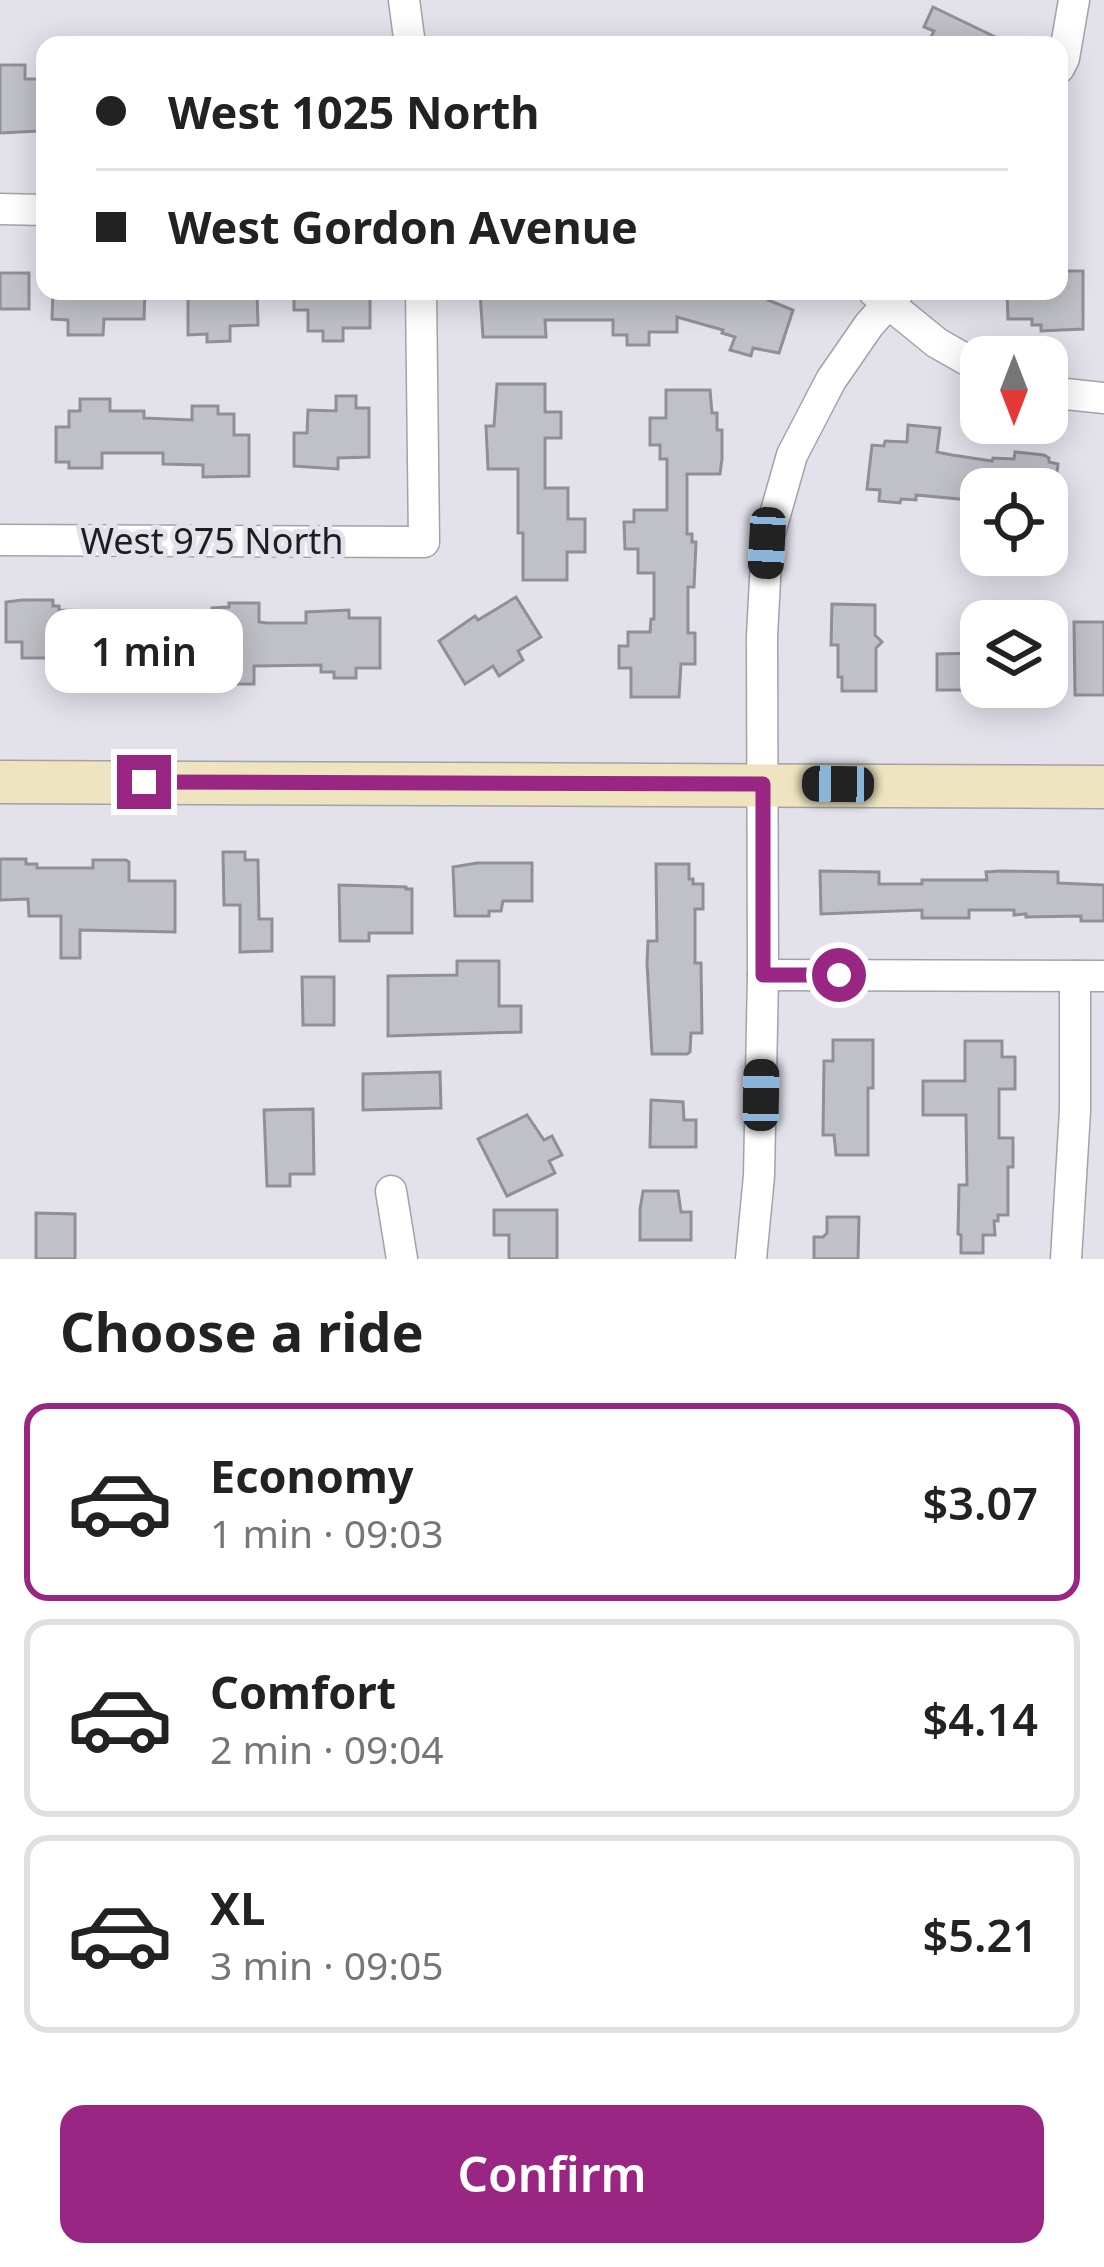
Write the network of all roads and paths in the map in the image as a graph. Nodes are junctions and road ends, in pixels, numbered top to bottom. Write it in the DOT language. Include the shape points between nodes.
graph roads {
  1 [pos="404,0"];
  2 [pos="1074,0"];
  3 [pos="409,36"];
  4 [pos="1068,36"];
  5 [pos="0,209"];
  6 [pos="36,210"];
  7 [pos="421,300"];
  8 [pos="884,300"];
  9 [pos="892,300"];
  10 [pos="960,356"];
  11 [pos="1068,394"];
  12 [pos="1104,398"];
  13 [pos="0,540"];
  14 [pos="0,782"];
  15 [pos="763,784"];
  16 [pos="1104,787"];
  17 [pos="763,975"];
  18 [pos="1089,976"];
  19 [pos="391,1191"];
  20 [pos="402,1259"];
  21 [pos="751,1259"];
  22 [pos="1066,1259"];
  1 -- 3 [label="street"];
  2 -- 4 [label="street"];
  5 -- 6 [label="street"];
  7 -- 13 [label="street, West 975 North" via="424,542"];
  8 -- 15 [label="street" via="792,455 767,543"];
  9 -- 10 [label="street"];
  11 -- 12 [label="street"];
  14 -- 15 [label="main road"];
  15 -- 16 [label="main road"];
  15 -- 17 [label="street"];
  17 -- 18 [label="street"];
  17 -- 21 [label="street"];
  18 -- 22 [label="street"];
  19 -- 20 [label="street"];
}
